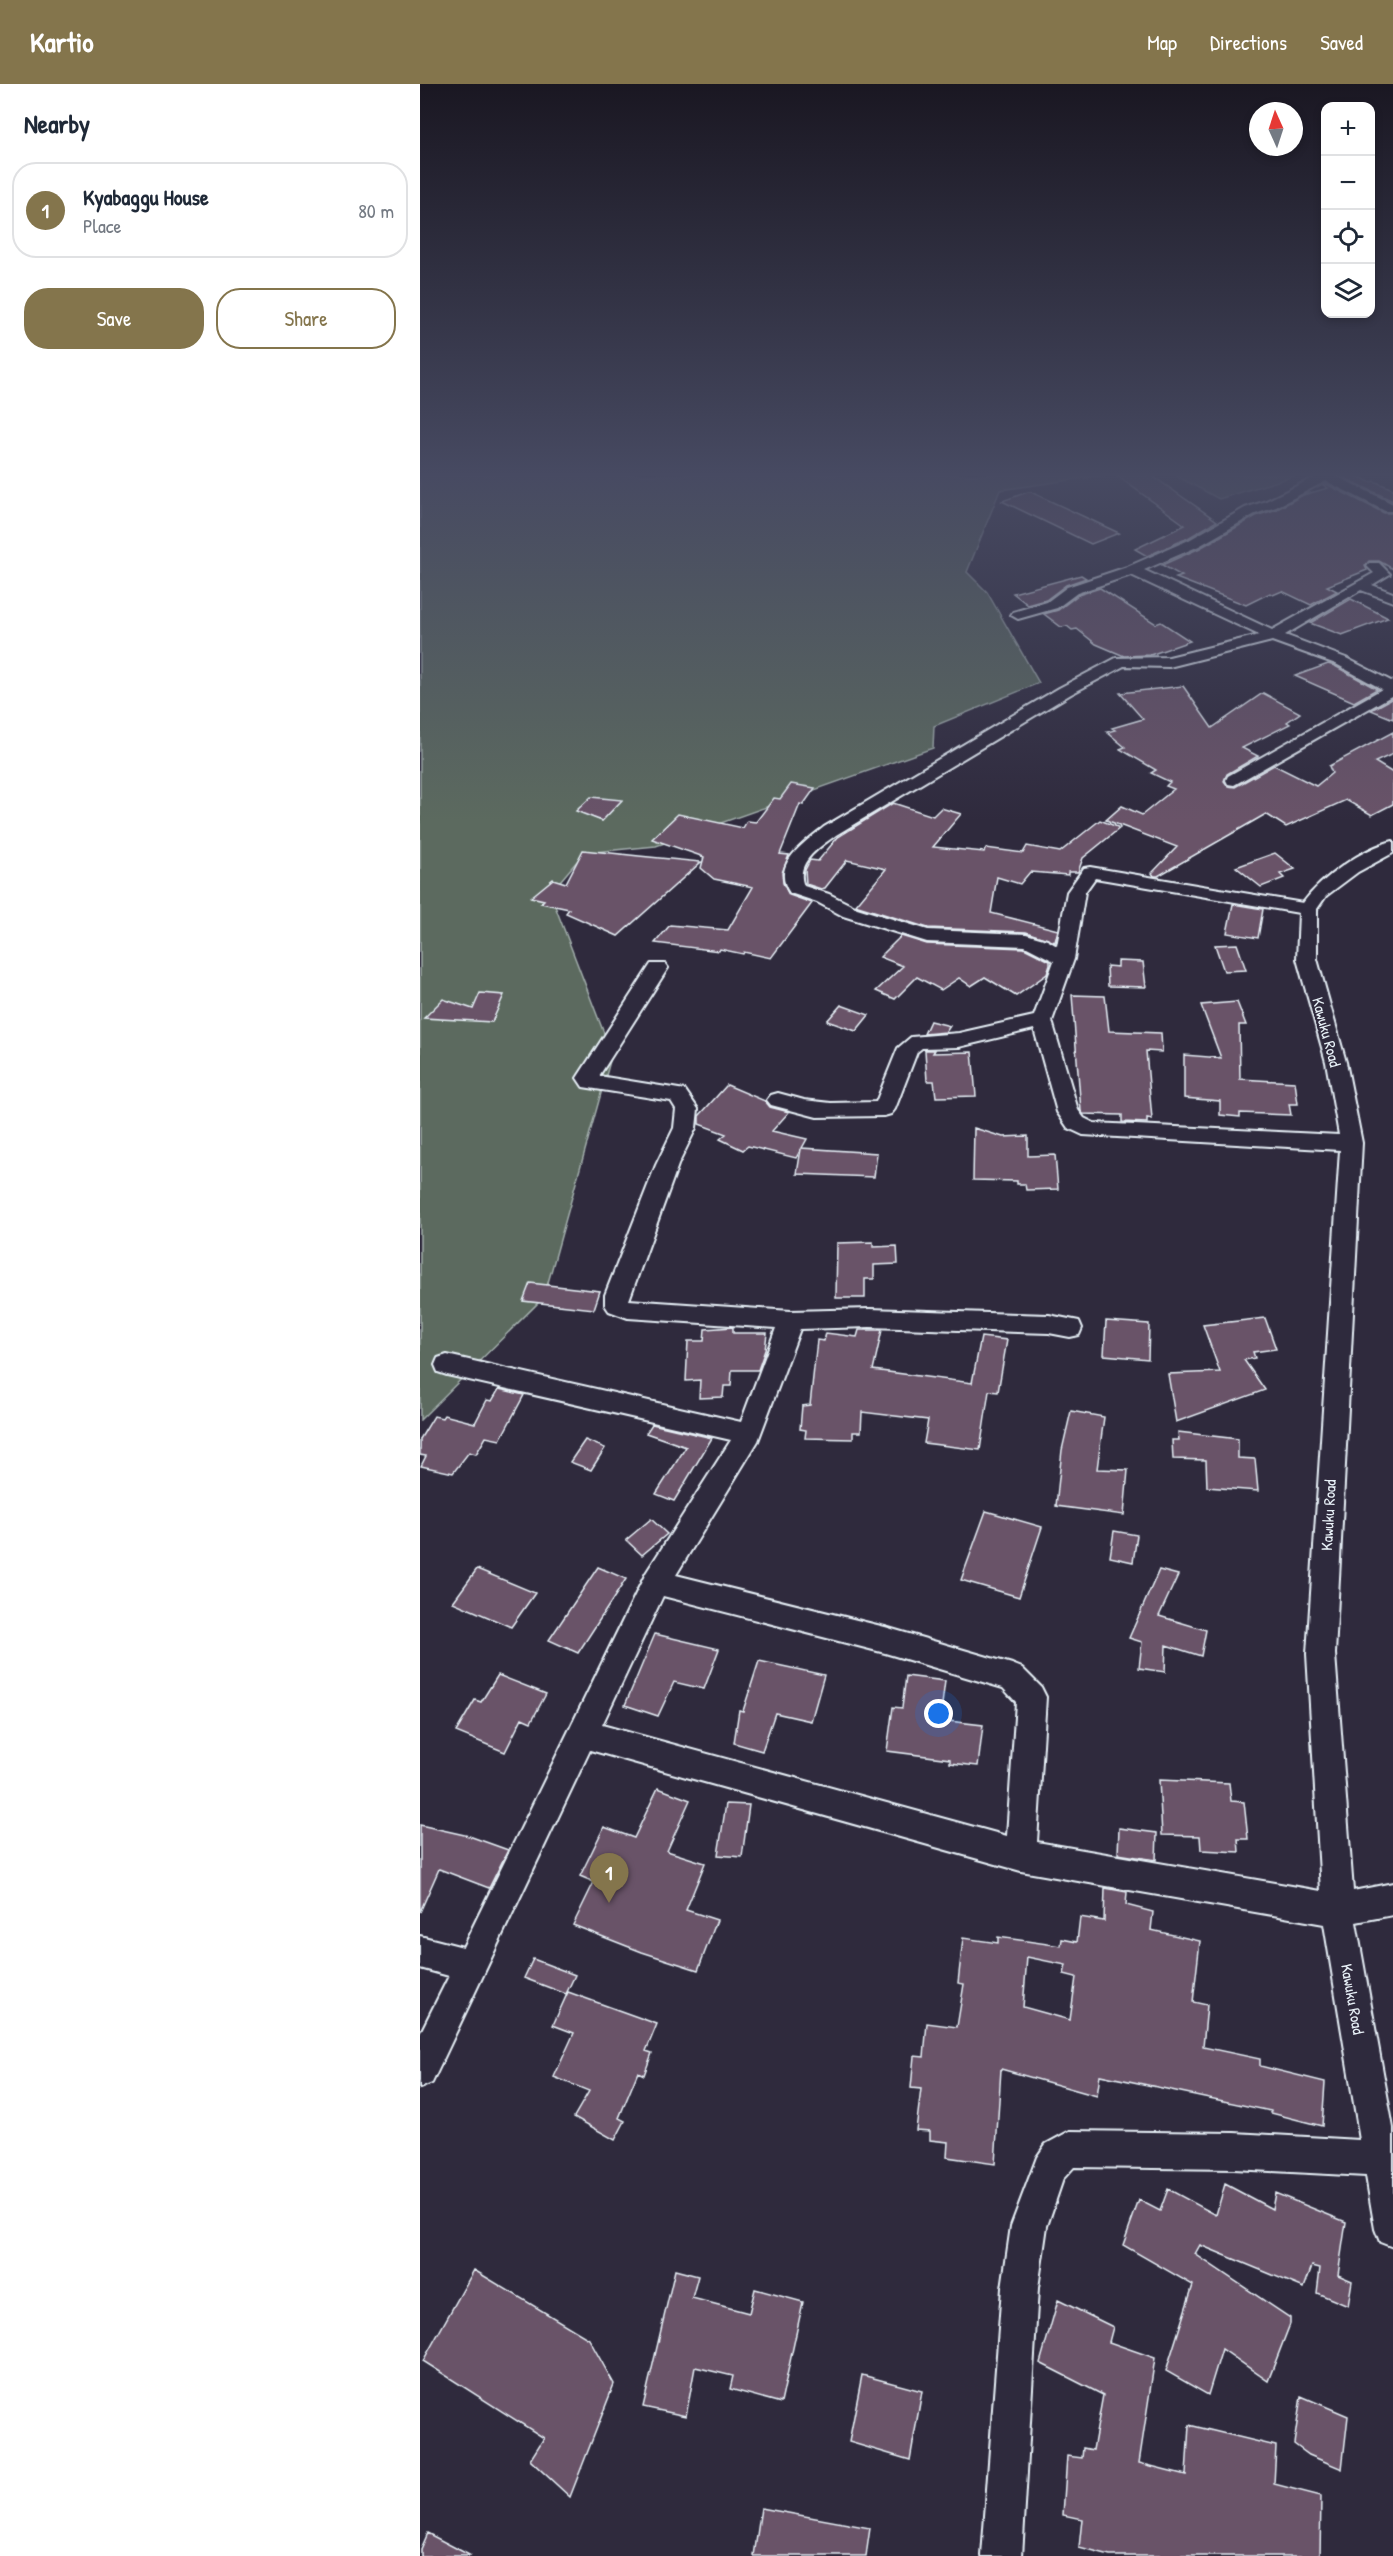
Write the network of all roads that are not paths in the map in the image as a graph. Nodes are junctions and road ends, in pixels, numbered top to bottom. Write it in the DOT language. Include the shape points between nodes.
graph roads {
  1 [pos="1072,590"];
  2 [pos="1175,590"];
  3 [pos="1351,590"];
  4 [pos="1374,590"];
  5 [pos="1393,598"];
  6 [pos="1018,615"];
  7 [pos="1273,636"];
  8 [pos="1393,688"];
  9 [pos="1234,780"];
  10 [pos="1393,846"];
  11 [pos="1308,909"];
  12 [pos="1064,959"];
  13 [pos="658,968"];
  14 [pos="1042,1021"];
  15 [pos="778,1100"];
  16 [pos="1351,1143"];
  17 [pos="791,1320"];
  18 [pos="1070,1328"];
  19 [pos="447,1365"];
  20 [pos="749,1434"];
  21 [pos="656,1582"];
  22 [pos="583,1734"];
  23 [pos="1021,1856"];
  24 [pos="1393,1899"];
  25 [pos="1338,1910"];
  26 [pos="420,1952"];
  27 [pos="471,1966"];
  28 [pos="420,2071"];
  29 [pos="1381,2159"];
  30 [pos="1393,2229"];
  31 [pos="1002,2556"];
  1 -- 6 [label="street" via="1052,605"];
  2 -- 7 [label="street"];
  3 -- 7 [label="street"];
  4 -- 5 [label="street"];
  7 -- 8 [label="street" via="1341,661"];
  7 -- 12 [label="street" via="1169,662 1121,661 830,831 798,858 794,867 792,881 796,889 850,912 927,936 1026,940"];
  8 -- 9 [label="street"];
  10 -- 11 [label="street" via="1329,885"];
  11 -- 12 [label="street" via="1091,872 1076,892"];
  11 -- 16 [label="street, Kawuku Road" via="1307,959 1336,1062"];
  12 -- 14 [label="street"];
  13 -- 17 [label="street" via="587,1078 590,1082 678,1095 687,1109 685,1128 667,1165 615,1304 628,1309"];
  14 -- 15 [label="street" via="959,1040 918,1042 908,1048 884,1109 849,1112 796,1107"];
  14 -- 16 [label="street" via="1068,1112 1080,1126 1091,1130"];
  16 -- 25 [label="street, Kawuku Road" via="1321,1654"];
  17 -- 18 [label="street" via="870,1318 1040,1323"];
  17 -- 20 [label="street"];
  19 -- 20 [label="street"];
  20 -- 21 [label="street"];
  21 -- 22 [label="street"];
  21 -- 23 [label="street" via="885,1640 1012,1677 1031,1696"];
  22 -- 23 [label="street"];
  22 -- 27 [label="street"];
  23 -- 25 [label="street"];
  24 -- 25 [label="street"];
  25 -- 29 [label="street, Kawuku Road"];
  26 -- 27 [label="street"];
  27 -- 28 [label="street"];
  29 -- 30 [label="street, Kawuku Road"];
  29 -- 31 [label="street" via="1234,2151 1070,2149 1058,2156 1049,2169 1029,2226 1020,2288"];
}
